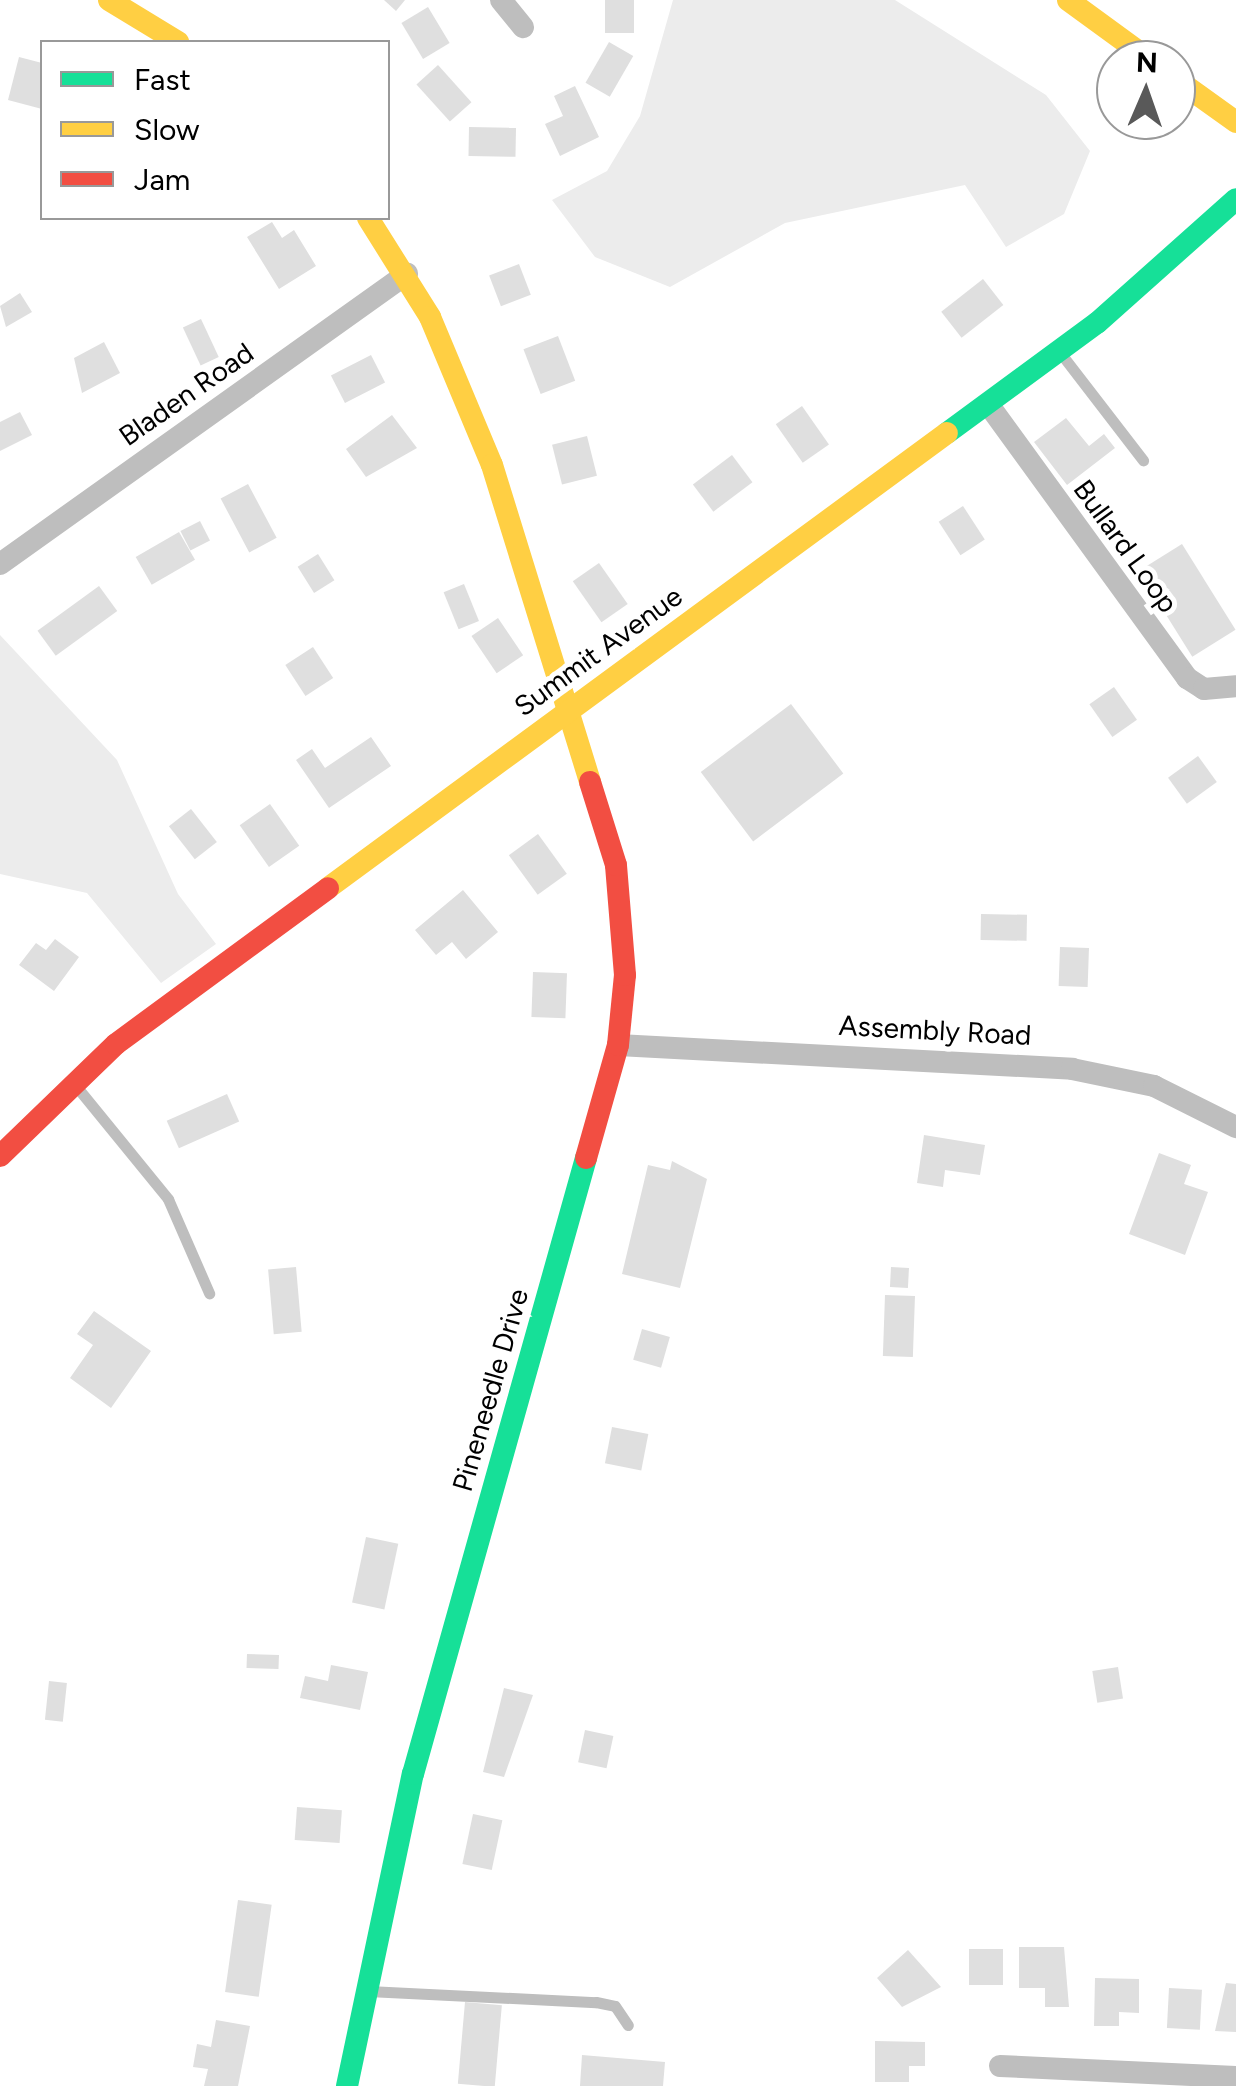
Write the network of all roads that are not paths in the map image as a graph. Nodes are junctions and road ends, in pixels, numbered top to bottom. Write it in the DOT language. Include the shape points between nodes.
graph roads {
  1 [pos="109,0"];
  2 [pos="500,0"];
  3 [pos="1068,0"];
  4 [pos="524,27"];
  5 [pos="175,40"];
  6 [pos="1123,40"];
  7 [pos="1196,93"];
  8 [pos="1236,122"];
  9 [pos="1235,200"];
  10 [pos="369,220"];
  11 [pos="407,274"];
  12 [pos="1059,352"];
  13 [pos="988,404"];
  14 [pos="1143,460"];
  15 [pos="0,564"];
  16 [pos="1236,686"];
  17 [pos="568,710"];
  18 [pos="618,1044"];
  19 [pos="73,1083"];
  20 [pos="1236,1127"];
  21 [pos="0,1156"];
  22 [pos="209,1293"];
  23 [pos="364,1991"];
  24 [pos="628,2026"];
  25 [pos="1000,2066"];
  26 [pos="1236,2077"];
  27 [pos="347,2086"];
  1 -- 5 [label="main road"];
  2 -- 4 [label="street"];
  3 -- 6 [label="main road"];
  7 -- 8 [label="main road"];
  9 -- 12 [label="main road, Summit Avenue"];
  10 -- 11 [label="main road, Pineneedle Drive"];
  11 -- 15 [label="street, Bladen Road"];
  11 -- 17 [label="main road, Pineneedle Drive" via="473,412"];
  12 -- 13 [label="main road, Summit Avenue"];
  12 -- 14 [label="lane"];
  13 -- 16 [label="street, Bullard Loop" via="1187,678 1204,689"];
  13 -- 17 [label="main road, Summit Avenue"];
  17 -- 18 [label="main road, Pineneedle Drive" via="623,904"];
  17 -- 19 [label="main road, Summit Avenue"];
  18 -- 20 [label="street, Assembly Road" via="1072,1069 1154,1086"];
  18 -- 23 [label="main road, Pineneedle Drive" via="413,1774"];
  19 -- 21 [label="main road, Summit Avenue"];
  19 -- 22 [label="lane" via="168,1199"];
  23 -- 24 [label="lane" via="596,2002 614,2006"];
  23 -- 27 [label="main road, Pineneedle Drive"];
  25 -- 26 [label="street"];
}
